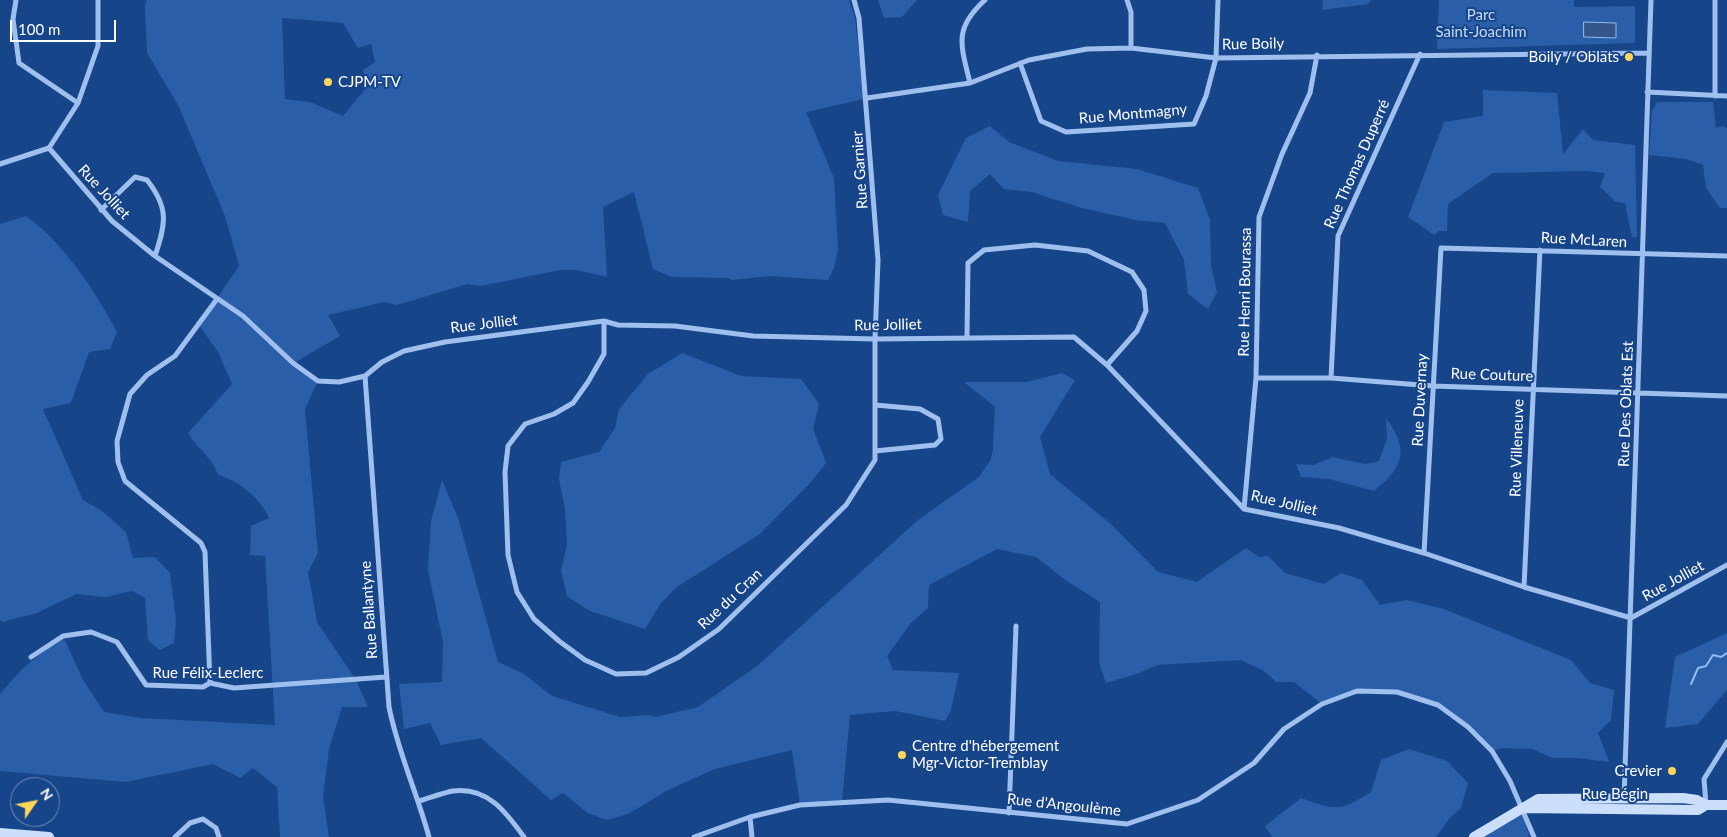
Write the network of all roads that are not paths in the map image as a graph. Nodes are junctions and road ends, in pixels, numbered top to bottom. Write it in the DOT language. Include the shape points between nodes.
graph roads {
  1 [pos="16,0"];
  2 [pos="98,0"];
  3 [pos="854,0"];
  4 [pos="985,0"];
  5 [pos="1127,0"];
  6 [pos="1218,0"];
  7 [pos="1651,0"];
  8 [pos="1715,0"];
  9 [pos="1131,48"];
  10 [pos="1648,53"];
  11 [pos="1420,54"];
  12 [pos="1317,55"];
  13 [pos="1216,58"];
  14 [pos="1020,63"];
  15 [pos="970,83"];
  16 [pos="1647,92"];
  17 [pos="1715,96"];
  18 [pos="1727,96"];
  19 [pos="867,98"];
  20 [pos="78,103"];
  21 [pos="49,148"];
  22 [pos="0,164"];
  23 [pos="101,210"];
  24 [pos="1441,248"];
  25 [pos="1540,250"];
  26 [pos="1642,255"];
  27 [pos="155,256"];
  28 [pos="1727,256"];
  29 [pos="217,299"];
  30 [pos="604,322"];
  31 [pos="967,336"];
  32 [pos="874,339"];
  33 [pos="1107,365"];
  34 [pos="365,376"];
  35 [pos="1256,378"];
  36 [pos="1331,378"];
  37 [pos="1433,386"];
  38 [pos="1532,389"];
  39 [pos="1639,392"];
  40 [pos="1727,396"];
  41 [pos="875,405"];
  42 [pos="875,451"];
  43 [pos="1244,509"];
  44 [pos="1424,553"];
  45 [pos="1727,565"];
  46 [pos="1524,587"];
  47 [pos="1631,618"];
  48 [pos="1016,626"];
  49 [pos="31,657"];
  50 [pos="386,677"];
  51 [pos="210,684"];
  52 [pos="1727,742"];
  53 [pos="1624,797"];
  54 [pos="420,801"];
  55 [pos="1706,805"];
  56 [pos="1727,805"];
  57 [pos="1522,808"];
  58 [pos="1623,809"];
  59 [pos="1009,813"];
  60 [pos="750,817"];
  61 [pos="0,833"];
  62 [pos="49,837"];
  63 [pos="175,837"];
  64 [pos="219,837"];
  65 [pos="429,837"];
  66 [pos="524,837"];
  67 [pos="694,837"];
  68 [pos="752,837"];
  69 [pos="1474,837"];
  70 [pos="1534,837"];
  1 -- 20 [label="street" via="13,19 19,63"];
  2 -- 20 [label="street" via="98,46"];
  3 -- 19 [label="street, Rue Garnier" via="859,18"];
  4 -- 15 [label="street" via="969,14 960,40"];
  5 -- 9 [label="street" via="1131,12"];
  6 -- 13 [label="street"];
  7 -- 10 [label="street, Rue Des Oblats Est"];
  8 -- 17 [label="street"];
  9 -- 13 [label="street, Rue Boily"];
  9 -- 14 [label="street, Rue Boily" via="1087,49"];
  10 -- 11 [label="street, Rue Boily"];
  10 -- 16 [label="street, Rue Des Oblats Est"];
  11 -- 12 [label="street, Rue Boily"];
  11 -- 36 [label="street, Rue Thomas Duperré" via="1338,236"];
  12 -- 13 [label="street, Rue Boily"];
  12 -- 35 [label="street, Rue Henri Bourassa" via="1310,93 1282,154 1259,217"];
  13 -- 14 [label="street, Rue Montmagny" via="1206,96 1194,124 1066,132 1041,121"];
  14 -- 15 [label="street, Rue Boily"];
  15 -- 19 [label="street, Rue Boily"];
  16 -- 17 [label="street"];
  16 -- 26 [label="street, Rue Des Oblats Est"];
  17 -- 18 [label="street"];
  19 -- 32 [label="street, Rue Garnier" via="878,260"];
  20 -- 21 [label="street"];
  21 -- 22 [label="street"];
  21 -- 23 [label="street, Rue Jolliet"];
  23 -- 27 [label="street, Rue Jolliet"];
  23 -- 27 [label="street" via="135,177 147,180 160,197 163,217"];
  24 -- 25 [label="street, Rue McLaren"];
  24 -- 37 [label="street, Rue Duvernay"];
  25 -- 26 [label="street, Rue McLaren"];
  25 -- 38 [label="street, Rue Villeneuve"];
  26 -- 28 [label="street, Rue McLaren"];
  26 -- 39 [label="street, Rue Des Oblats Est"];
  27 -- 29 [label="street, Rue Jolliet"];
  29 -- 34 [label="street, Rue Jolliet" via="243,316 293,363 318,381 339,382"];
  29 -- 51 [label="street" via="176,356 147,375 130,394 117,441 118,462 125,481 202,542"];
  30 -- 32 [label="street, Rue Jolliet" via="675,326 753,336"];
  30 -- 34 [label="street, Rue Jolliet" via="445,342 404,352 382,362"];
  30 -- 42 [label="street, Rue du Cran" via="604,354 588,382 573,403 525,424 508,446 505,472 508,555 516,592 534,619 585,660 616,674 646,673 679,657 720,629 846,505 875,460"];
  31 -- 32 [label="street, Rue Jolliet"];
  31 -- 33 [label="street, Rue Jolliet" via="1074,337"];
  31 -- 33 [label="street" via="968,263 984,250 1035,246 1088,251 1132,272 1144,290 1146,311 1137,331"];
  32 -- 41 [label="street, Rue du Cran"];
  33 -- 43 [label="street, Rue Jolliet"];
  34 -- 50 [label="street, Rue Ballantyne"];
  35 -- 36 [label="street, Rue Couture"];
  35 -- 43 [label="street, Rue Henri Bourassa"];
  36 -- 37 [label="street, Rue Couture"];
  37 -- 38 [label="street, Rue Couture"];
  37 -- 44 [label="street, Rue Duvernay"];
  38 -- 39 [label="street, Rue Couture"];
  38 -- 46 [label="street, Rue Villeneuve"];
  39 -- 40 [label="street, Rue Couture"];
  39 -- 47 [label="street, Rue Des Oblats Est"];
  41 -- 42 [label="street, Rue du Cran"];
  41 -- 42 [label="street" via="920,410 938,419 941,439 935,445"];
  43 -- 44 [label="street, Rue Jolliet" via="1338,528"];
  44 -- 46 [label="street, Rue Jolliet"];
  45 -- 47 [label="street, Rue Jolliet"];
  46 -- 47 [label="street, Rue Jolliet"];
  47 -- 53 [label="street, Rue Des Oblats Est"];
  48 -- 59 [label="street"];
  49 -- 51 [label="street, Rue Félix-Leclerc" via="64,636 91,632 117,642 146,686 203,687"];
  50 -- 51 [label="street, Rue Félix-Leclerc" via="234,688"];
  50 -- 54 [label="street, Rue Ballantyne" via="395,735"];
  52 -- 55 [label="street" via="1704,779"];
  53 -- 55 [label="street, Rue Bégin" via="1684,798"];
  53 -- 57 [label="street, Rue Bégin" via="1538,799"];
  53 -- 58 [label="street, Rue Des Oblats Est"];
  54 -- 65 [label="street, Rue Ballantyne"];
  54 -- 66 [label="street" via="453,791 476,792 506,810"];
  55 -- 56 [label="street, Rue Bégin"];
  55 -- 58 [label="street, Rue Bégin" via="1698,810"];
  57 -- 58 [label="street, Rue Bégin"];
  57 -- 59 [label="street, Rue d'Angoulème" via="1492,752 1468,727 1438,706 1397,692 1356,691 1322,704 1284,729 1254,763 1198,800 1127,824 1071,816"];
  57 -- 69 [label="street, Rue Bégin"];
  57 -- 70 [label="street, Rue d'Angoulème"];
  59 -- 60 [label="street, Rue d'Angoulème" via="888,800 800,805"];
  60 -- 67 [label="street, Rue d'Angoulème"];
  60 -- 68 [label="street"];
  61 -- 62 [label="street"];
  63 -- 64 [label="street" via="190,823 204,819 216,828"];
}
